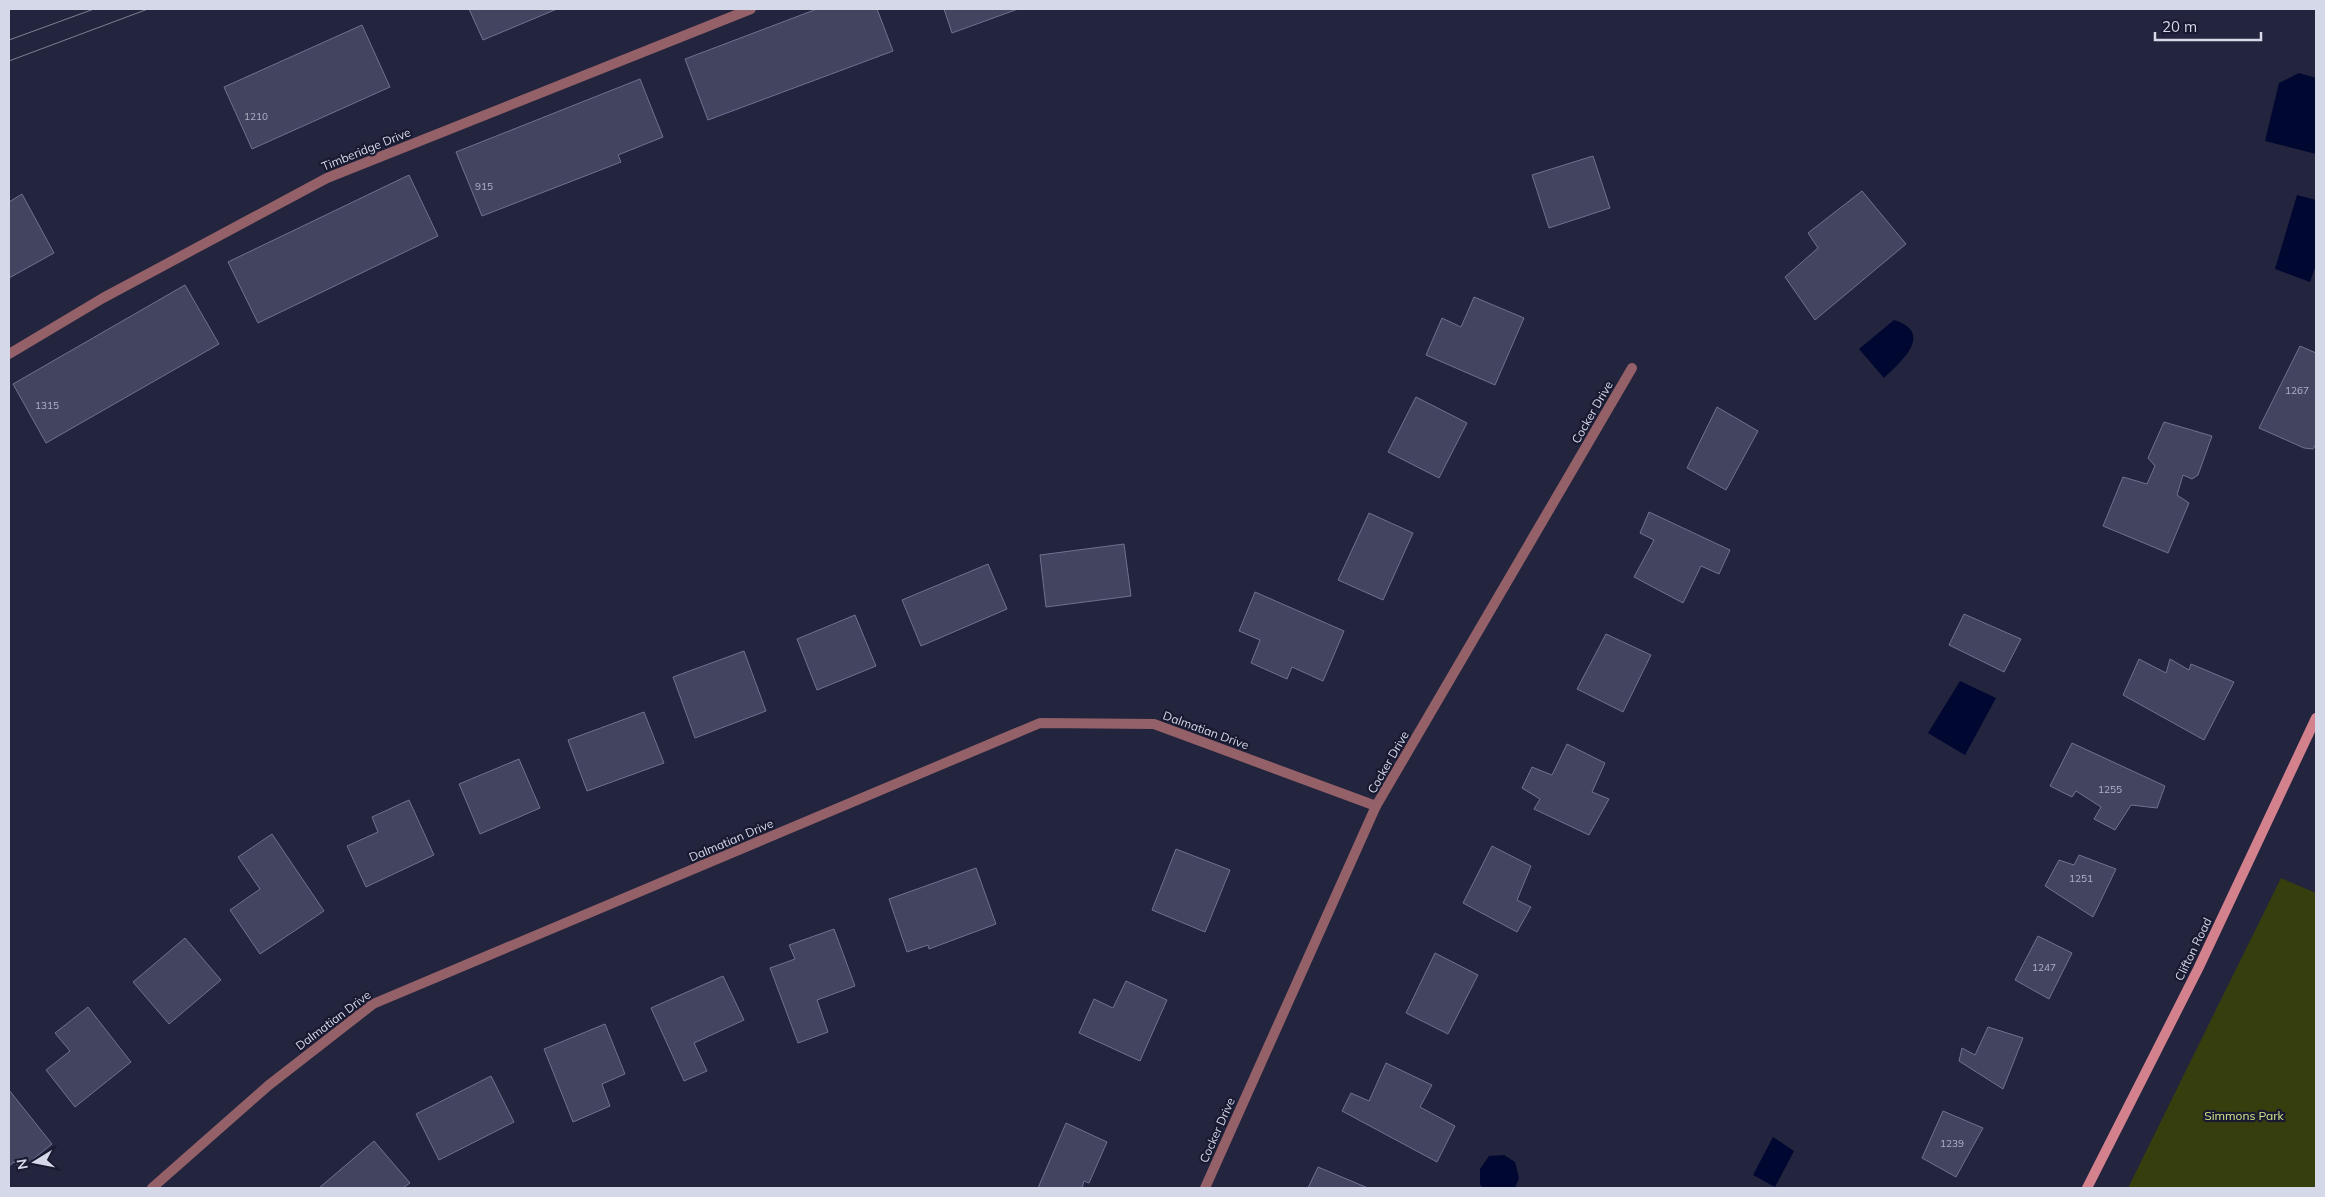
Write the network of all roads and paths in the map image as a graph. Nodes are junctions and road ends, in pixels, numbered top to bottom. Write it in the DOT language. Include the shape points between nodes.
graph roads {
  1 [pos="751,9"];
  2 [pos="9,354"];
  3 [pos="1632,368"];
  4 [pos="2316,718"];
  5 [pos="1376,806"];
  6 [pos="152,1188"];
  7 [pos="1205,1188"];
  8 [pos="2087,1188"];
  1 -- 2 [label="street, Timberidge Drive" via="327,178 103,298"];
  3 -- 5 [label="street, Cocker Drive"];
  4 -- 8 [label="main road, Clifton Road" via="2198,969"];
  5 -- 6 [label="street, Dalmatian Drive" via="1154,724 1040,723 373,1004 269,1085"];
  5 -- 7 [label="street, Cocker Drive"];
}
